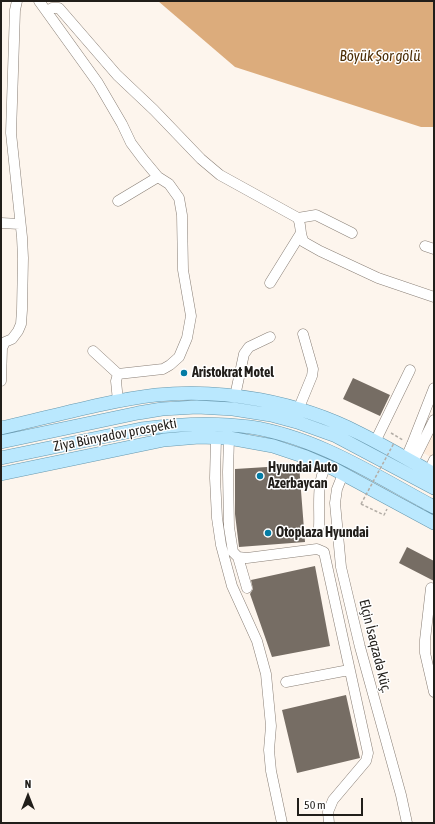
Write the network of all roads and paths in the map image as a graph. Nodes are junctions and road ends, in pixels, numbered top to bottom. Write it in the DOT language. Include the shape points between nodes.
graph roads {
  1 [pos="39,1"];
  2 [pos="16,6"];
  3 [pos="47,12"];
  4 [pos="158,177"];
  5 [pos="118,201"];
  6 [pos="298,218"];
  7 [pos="1,223"];
  8 [pos="20,224"];
  9 [pos="301,233"];
  10 [pos="352,233"];
  11 [pos="270,283"];
  12 [pos="434,297"];
  13 [pos="303,334"];
  14 [pos="270,337"];
  15 [pos="93,351"];
  16 [pos="410,370"];
  17 [pos="118,374"];
  18 [pos="1,381"];
  19 [pos="434,388"];
  20 [pos="235,396"];
  21 [pos="118,401"];
  22 [pos="298,410"];
  23 [pos="271,415"];
  24 [pos="434,420"];
  25 [pos="1,428"];
  26 [pos="359,433"];
  27 [pos="222,438"];
  28 [pos="1,442"];
  29 [pos="375,442"];
  30 [pos="394,443"];
  31 [pos="1,458"];
  32 [pos="409,460"];
  33 [pos="353,463"];
  34 [pos="326,466"];
  35 [pos="432,468"];
  36 [pos="1,474"];
  37 [pos="343,474"];
  38 [pos="434,488"];
  39 [pos="434,507"];
  40 [pos="384,515"];
  41 [pos="434,523"];
  42 [pos="319,527"];
  43 [pos="238,558"];
  44 [pos="247,588"];
  45 [pos="431,588"];
  46 [pos="429,639"];
  47 [pos="349,670"];
  48 [pos="286,682"];
  49 [pos="434,692"];
  50 [pos="282,823"];
  51 [pos="330,823"];
  52 [pos="407,823"];
  1 -- 3 [label="street"];
  2 -- 8 [label="street" via="11,133"];
  3 -- 4 [label="street" via="98,83 131,143"];
  3 -- 6 [label="street" via="52,8 59,8 117,75 220,175"];
  4 -- 5 [label="street"];
  4 -- 17 [label="street" via="169,184 179,198 182,215 183,270 191,316 187,338 179,357 163,369"];
  6 -- 9 [label="street"];
  6 -- 10 [label="street" via="316,215"];
  7 -- 8 [label="street"];
  8 -- 18 [label="street" via="23,258 21,324 12,339 2,348"];
  9 -- 11 [label="street"];
  9 -- 12 [label="street" via="304,242 320,251 378,278"];
  13 -- 22 [label="street" via="313,369"];
  14 -- 20 [label="street" via="249,347 244,354"];
  15 -- 17 [label="street"];
  16 -- 29 [label="street"];
  17 -- 21 [label="street"];
  19 -- 32 [label="street" via="412,444"];
  20 -- 21 [label="main road, Ziya Bünyadov prospekti" via="155,395"];
  20 -- 22 [label="main road, Ziya Bünyadov prospekti" via="277,403"];
  21 -- 25 [label="main road, Ziya Bünyadov prospekti"];
  22 -- 26 [label="main road, Ziya Bünyadov prospekti"];
  23 -- 26 [label="main road" via="308,420"];
  23 -- 28 [label="main road, Ziya Bünyadov prospekti" via="215,408 162,409"];
  23 -- 38 [label="main road, Ziya Bünyadov prospekti" via="336,436"];
  24 -- 32 [label="street"];
  26 -- 29 [label="main road, Ziya Bünyadov prospekti"];
  27 -- 33 [label="main road" via="254,439 283,444"];
  27 -- 34 [label="main road, Ziya Bünyadov prospekti" via="256,442 289,451"];
  27 -- 36 [label="main road, Ziya Bünyadov prospekti" via="185,438 143,444"];
  27 -- 43 [label="street" via="228,472 232,552"];
  27 -- 50 [label="street" via="215,478 221,546 232,586 258,641 266,674 271,726 271,771"];
  29 -- 32 [label="main road, Ziya Bünyadov prospekti"];
  30 -- 40 [label="path, bridge" via="362,504"];
  31 -- 33 [label="main road, Ziya Bünyadov prospekti" via="141,429 179,424 215,424 251,427 292,437"];
  32 -- 35 [label="main road, Ziya Bünyadov prospekti"];
  33 -- 39 [label="main road, Ziya Bünyadov prospekti"];
  34 -- 37 [label="main road, Ziya Bünyadov prospekti"];
  34 -- 42 [label="street" via="320,485"];
  37 -- 41 [label="main road, Ziya Bünyadov prospekti"];
  37 -- 52 [label="street, Elçin İsaqzadə küç." via="335,503 341,567"];
  43 -- 44 [label="street"];
  43 -- 47 [label="street" via="317,548 324,552"];
  45 -- 46 [label="street"];
  46 -- 49 [label="street" via="425,654"];
  47 -- 48 [label="street"];
  47 -- 51 [label="street" via="368,753 366,761 333,800 328,812"];
}
